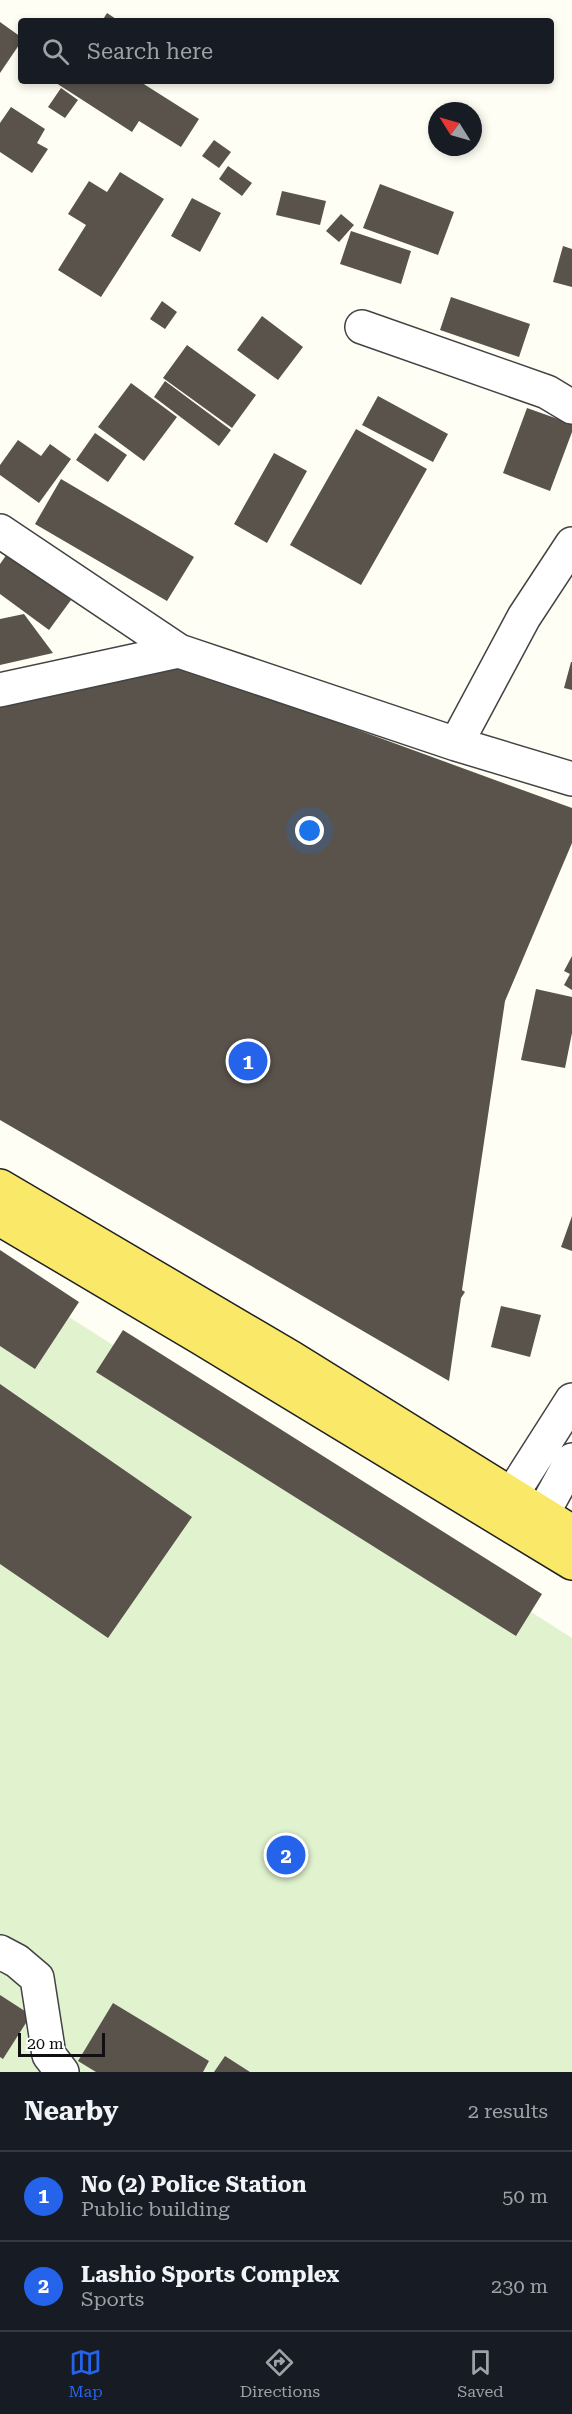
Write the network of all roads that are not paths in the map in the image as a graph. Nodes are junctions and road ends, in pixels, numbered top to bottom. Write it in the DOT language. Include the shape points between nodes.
graph roads {
  1 [pos="362,327"];
  2 [pos="572,407"];
  3 [pos="0,531"];
  4 [pos="572,544"];
  5 [pos="179,651"];
  6 [pos="0,690"];
  7 [pos="456,744"];
  8 [pos="572,779"];
  9 [pos="0,1186"];
  10 [pos="0,1219"];
  11 [pos="572,1400"];
  12 [pos="572,1460"];
  13 [pos="512,1494"];
  14 [pos="543,1514"];
  15 [pos="572,1532"];
  16 [pos="572,1563"];
  17 [pos="0,1952"];
  18 [pos="62,2072"];
  1 -- 2 [label="street" via="547,392"];
  3 -- 5 [label="street"];
  4 -- 7 [label="street" via="524,617"];
  5 -- 6 [label="street"];
  5 -- 7 [label="street"];
  7 -- 8 [label="street"];
  9 -- 13 [label="main road" via="292,1358"];
  10 -- 16 [label="main road"];
  11 -- 13 [label="street"];
  12 -- 14 [label="street"];
  13 -- 14 [label="main road"];
  14 -- 15 [label="main road"];
  17 -- 18 [label="street" via="37,1978 49,2055"];
}
